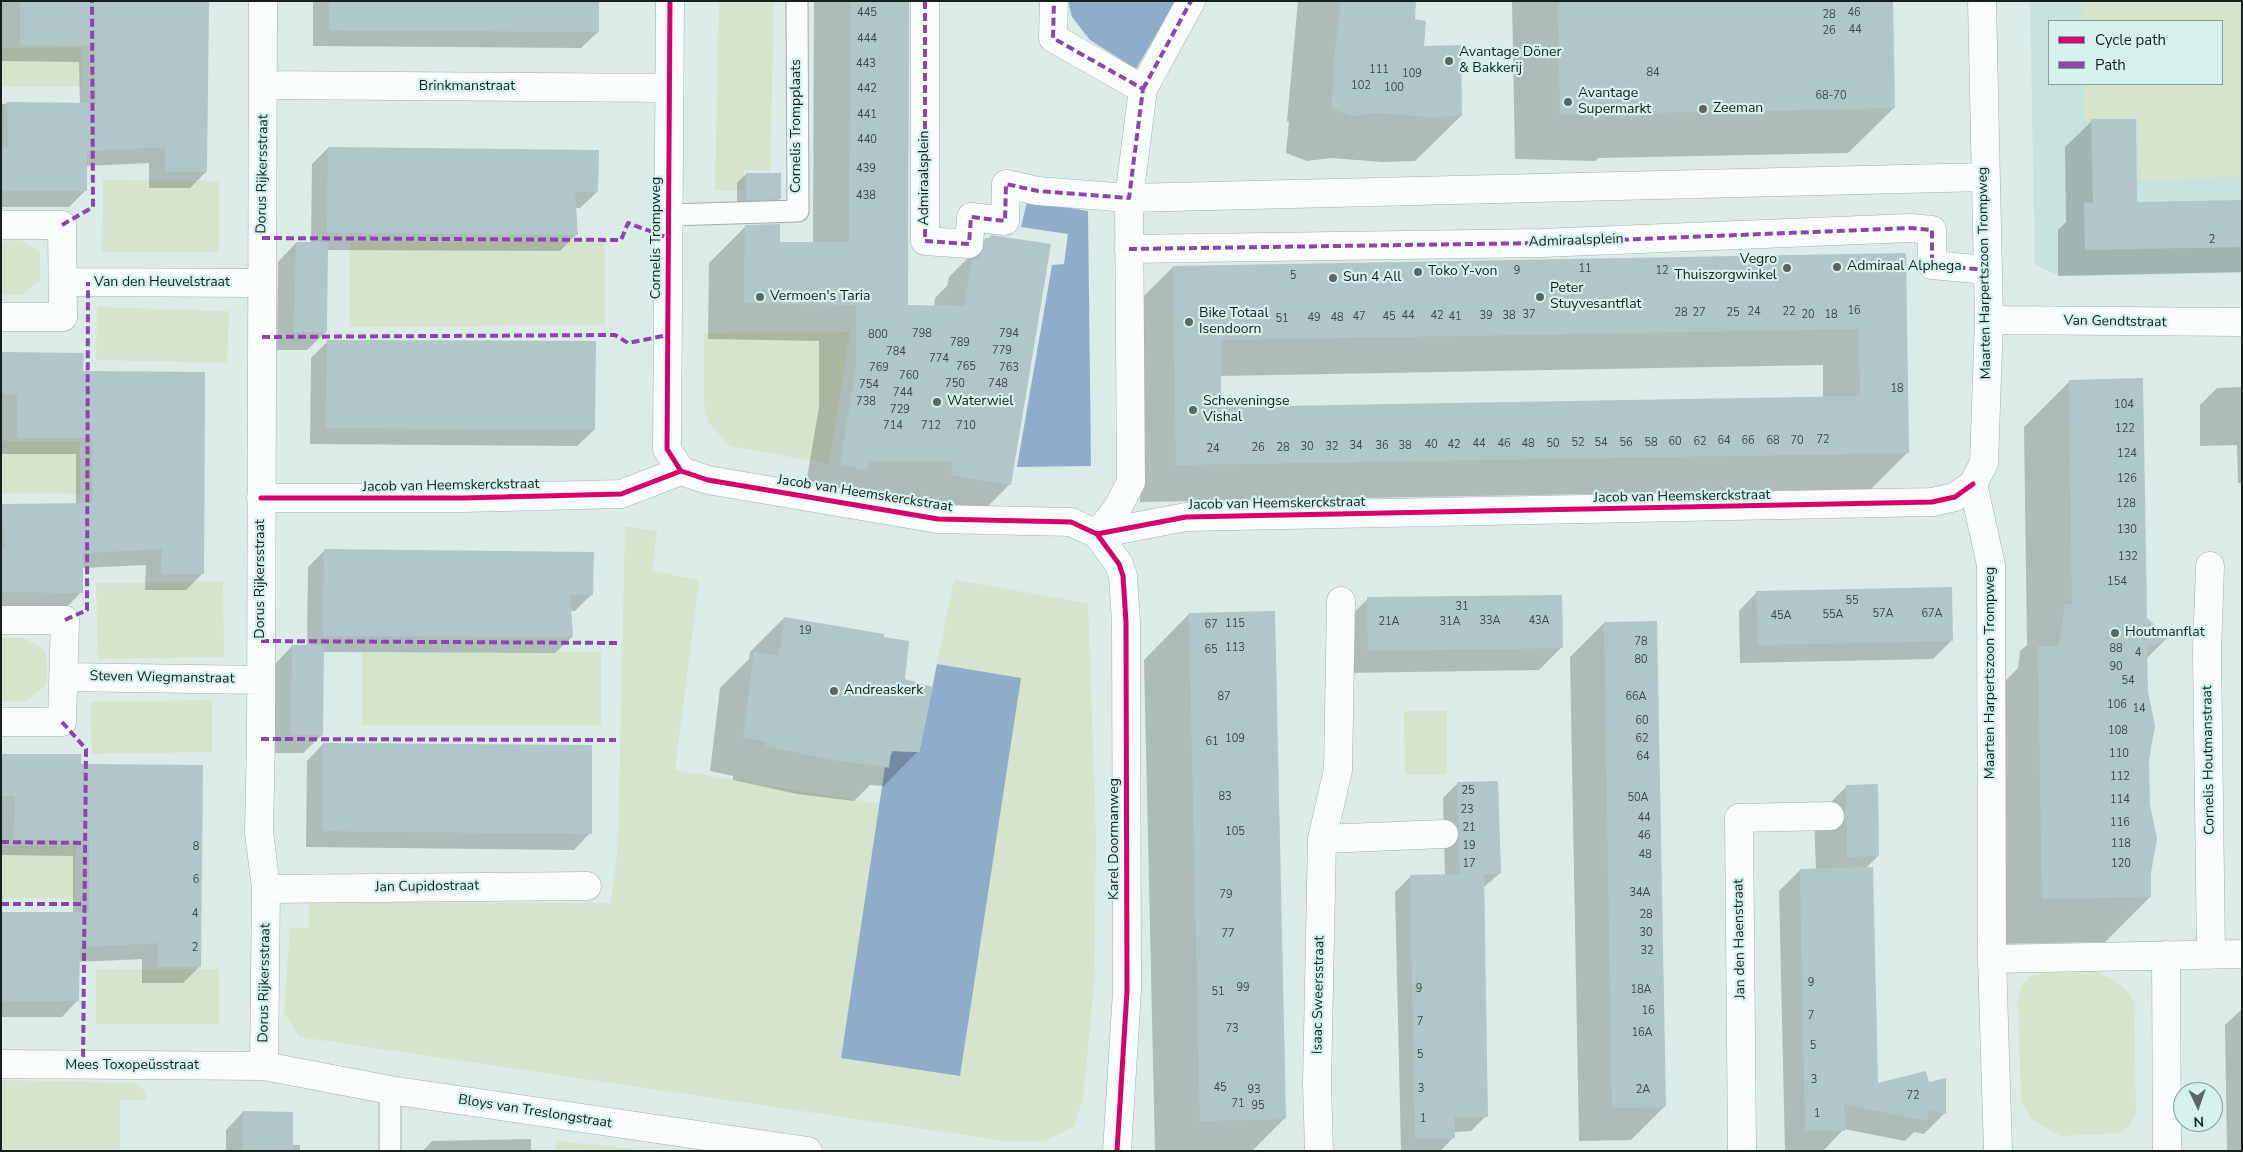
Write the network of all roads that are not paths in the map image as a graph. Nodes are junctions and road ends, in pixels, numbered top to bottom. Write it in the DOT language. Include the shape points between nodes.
graph roads {
  1 [pos="264,1"];
  2 [pos="670,1"];
  3 [pos="797,1"];
  4 [pos="925,1"];
  5 [pos="1054,1"];
  6 [pos="1191,1"];
  7 [pos="1982,1"];
  8 [pos="264,85"];
  9 [pos="669,88"];
  10 [pos="1143,89"];
  11 [pos="1985,177"];
  12 [pos="1129,198"];
  13 [pos="669,215"];
  14 [pos="1,225"];
  15 [pos="1129,249"];
  16 [pos="1987,270"];
  17 [pos="63,282"];
  18 [pos="261,283"];
  19 [pos="1,317"];
  20 [pos="1989,320"];
  21 [pos="2242,322"];
  22 [pos="681,470"];
  23 [pos="1973,484"];
  24 [pos="261,498"];
  25 [pos="1097,534"];
  26 [pos="2210,566"];
  27 [pos="1341,601"];
  28 [pos="1,620"];
  29 [pos="64,677"];
  30 [pos="261,680"];
  31 [pos="1,722"];
  32 [pos="1830,816"];
  33 [pos="1444,834"];
  34 [pos="1322,839"];
  35 [pos="587,886"];
  36 [pos="266,889"];
  37 [pos="2211,954"];
  38 [pos="2242,954"];
  39 [pos="2166,955"];
  40 [pos="1992,959"];
  41 [pos="1,1064"];
  42 [pos="264,1066"];
  43 [pos="390,1090"];
  44 [pos="390,1151"];
  45 [pos="808,1151"];
  46 [pos="1117,1151"];
  47 [pos="1319,1151"];
  48 [pos="1742,1151"];
  49 [pos="1998,1151"];
  50 [pos="2167,1151"];
  1 -- 8 [label="street, Dorus Rijkersstraat"];
  2 -- 9 [label="street, Cornelis Trompweg"];
  3 -- 13 [label="lane, Cornelis Trompplaats" via="798,212"];
  4 -- 12 [label="street, Admiraalsplein" via="925,242 969,244 971,217 1005,221 1006,184 1048,192"];
  5 -- 10 [label="street" via="1053,38"];
  6 -- 10 [label="street"];
  7 -- 11 [label="street, Maarten Harpertszoon Trompweg"];
  8 -- 9 [label="street, Brinkmanstraat"];
  8 -- 18 [label="street, Dorus Rijkersstraat"];
  9 -- 13 [label="street, Cornelis Trompweg"];
  10 -- 12 [label="street"];
  11 -- 12 [label="street"];
  11 -- 16 [label="street, Maarten Harpertszoon Trompweg"];
  12 -- 15 [label="street"];
  13 -- 22 [label="street, Cornelis Trompweg" via="667,450"];
  14 -- 17 [label="street" via="62,225"];
  15 -- 16 [label="street, Admiraalsplein" via="1542,243 1910,228 1932,230 1932,265"];
  15 -- 25 [label="street" via="1131,482 1117,508"];
  16 -- 20 [label="street, Maarten Harpertszoon Trompweg"];
  17 -- 18 [label="street, Van den Heuvelstraat"];
  17 -- 19 [label="street" via="63,317"];
  18 -- 24 [label="street, Dorus Rijkersstraat"];
  20 -- 21 [label="street, Van Gendtstraat"];
  20 -- 23 [label="street, Maarten Harpertszoon Trompweg" via="1984,463"];
  22 -- 24 [label="street, Jacob van Heemskerckstraat" via="621,494"];
  22 -- 25 [label="street, Jacob van Heemskerckstraat" via="708,480 938,519 1071,522"];
  23 -- 25 [label="street, Jacob van Heemskerckstraat" via="1955,497 1932,502 1186,517"];
  23 -- 40 [label="street, Maarten Harpertszoon Trompweg" via="1991,565"];
  24 -- 30 [label="street, Dorus Rijkersstraat"];
  25 -- 46 [label="street, Karel Doormanweg" via="1119,564 1126,622 1127,992"];
  26 -- 37 [label="street, Cornelis Houtmanstraat" via="2207,652"];
  27 -- 34 [label="street, Isaac Sweersstraat" via="1338,770"];
  28 -- 29 [label="street" via="65,620"];
  29 -- 30 [label="street, Steven Wiegmanstraat"];
  29 -- 31 [label="street" via="62,722"];
  30 -- 36 [label="street, Dorus Rijkersstraat" via="259,832"];
  32 -- 48 [label="street, Jan den Haenstraat" via="1739,818"];
  33 -- 34 [label="street"];
  34 -- 47 [label="street, Isaac Sweersstraat" via="1317,1083"];
  35 -- 36 [label="street, Jan Cupidostraat"];
  36 -- 42 [label="street, Dorus Rijkersstraat"];
  37 -- 38 [label="street"];
  37 -- 39 [label="street"];
  39 -- 40 [label="street"];
  39 -- 50 [label="street"];
  40 -- 49 [label="street, Maarten Harpertszoon Trompweg"];
  41 -- 42 [label="street, Mees Toxopeüsstraat"];
  42 -- 43 [label="street, Bloys van Treslongstraat"];
  43 -- 44 [label="lane"];
  43 -- 45 [label="street, Bloys van Treslongstraat"];
}
